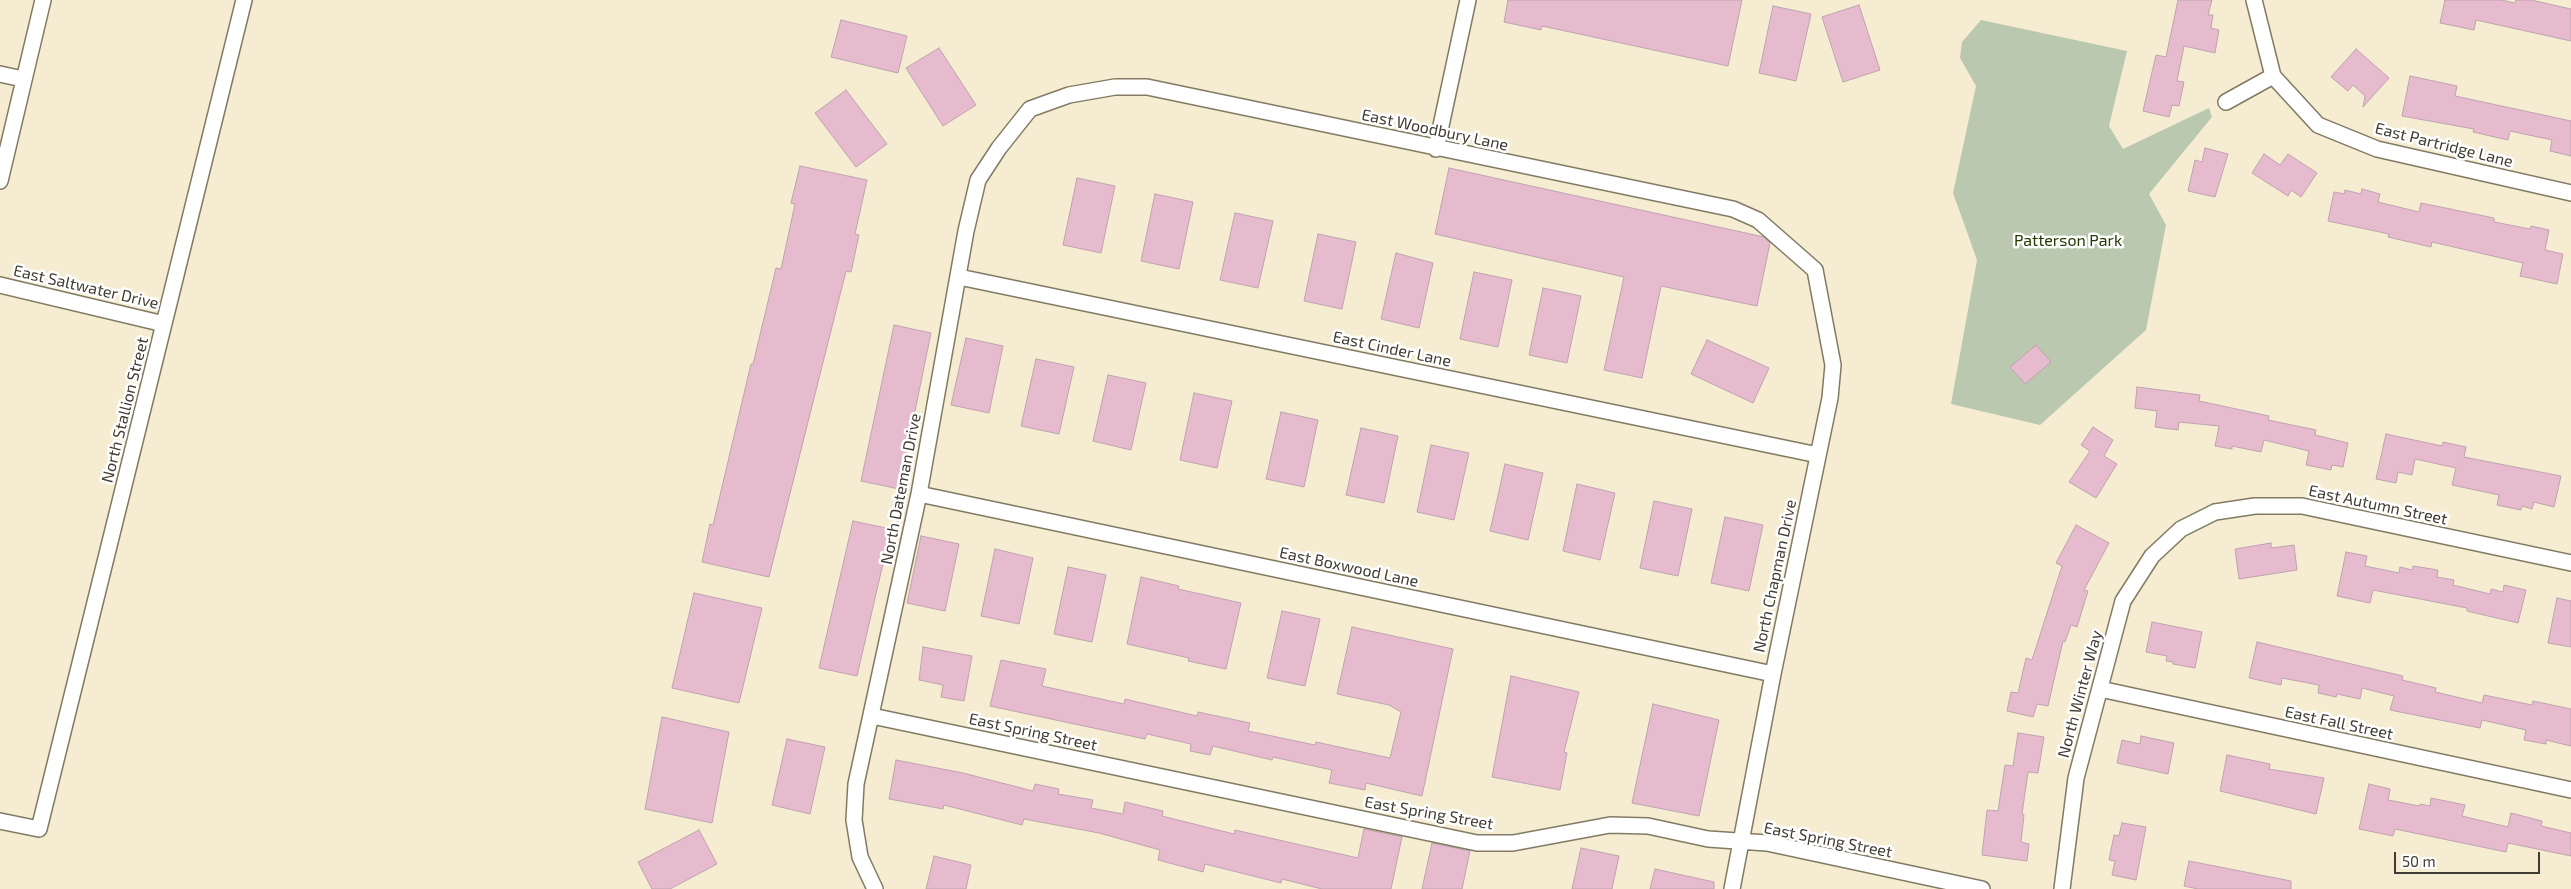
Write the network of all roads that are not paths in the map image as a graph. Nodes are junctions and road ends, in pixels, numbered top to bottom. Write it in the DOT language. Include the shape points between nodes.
graph roads {
  1 [pos="43,0"];
  2 [pos="244,0"];
  3 [pos="1468,0"];
  4 [pos="2254,0"];
  5 [pos="0,74"];
  6 [pos="2274,76"];
  7 [pos="23,79"];
  8 [pos="2226,102"];
  9 [pos="1030,109"];
  10 [pos="1436,149"];
  11 [pos="0,181"];
  12 [pos="2571,193"];
  13 [pos="1815,270"];
  14 [pos="959,277"];
  15 [pos="0,285"];
  16 [pos="164,324"];
  17 [pos="1818,455"];
  18 [pos="919,494"];
  19 [pos="2180,529"];
  20 [pos="2571,563"];
  21 [pos="1773,674"];
  22 [pos="2100,689"];
  23 [pos="872,716"];
  24 [pos="2571,790"];
  25 [pos="0,821"];
  26 [pos="1741,843"];
  27 [pos="875,889"];
  28 [pos="1732,889"];
  29 [pos="1982,889"];
  30 [pos="2062,889"];
  1 -- 7 [label="street"];
  2 -- 16 [label="street, North Stallion Street"];
  3 -- 10 [label="street"];
  4 -- 6 [label="street"];
  5 -- 7 [label="street"];
  6 -- 8 [label="street"];
  6 -- 12 [label="street, East Partridge Lane" via="2318,125 2377,150"];
  7 -- 11 [label="street"];
  9 -- 10 [label="street, East Woodbury Lane" via="1069,95 1115,87 1147,87"];
  9 -- 14 [label="street, North Dateman Drive" via="978,180"];
  10 -- 13 [label="street, East Woodbury Lane" via="1733,209 1758,220"];
  13 -- 17 [label="street, North Chapman Drive" via="1833,365"];
  14 -- 17 [label="street, East Cinder Lane"];
  14 -- 18 [label="street, North Dateman Drive"];
  15 -- 16 [label="street, East Saltwater Drive"];
  16 -- 25 [label="street, North Stallion Street" via="38,829"];
  17 -- 21 [label="street, North Chapman Drive"];
  18 -- 21 [label="street, East Boxwood Lane"];
  18 -- 23 [label="street, North Dateman Drive"];
  19 -- 20 [label="street, East Autumn Street" via="2215,512 2255,506 2302,506"];
  19 -- 22 [label="street, North Winter Way" via="2152,556 2123,601"];
  21 -- 26 [label="street, North Chapman Drive"];
  22 -- 24 [label="street, East Fall Street"];
  22 -- 30 [label="street, North Winter Way" via="2076,778"];
  23 -- 26 [label="street, East Spring Street" via="1477,843 1513,843 1610,825 1648,826"];
  23 -- 27 [label="street, North Dateman Drive" via="856,784 854,820 860,857"];
  26 -- 28 [label="street, North Chapman Drive"];
  26 -- 29 [label="street, East Spring Street" via="1767,843"];
}
